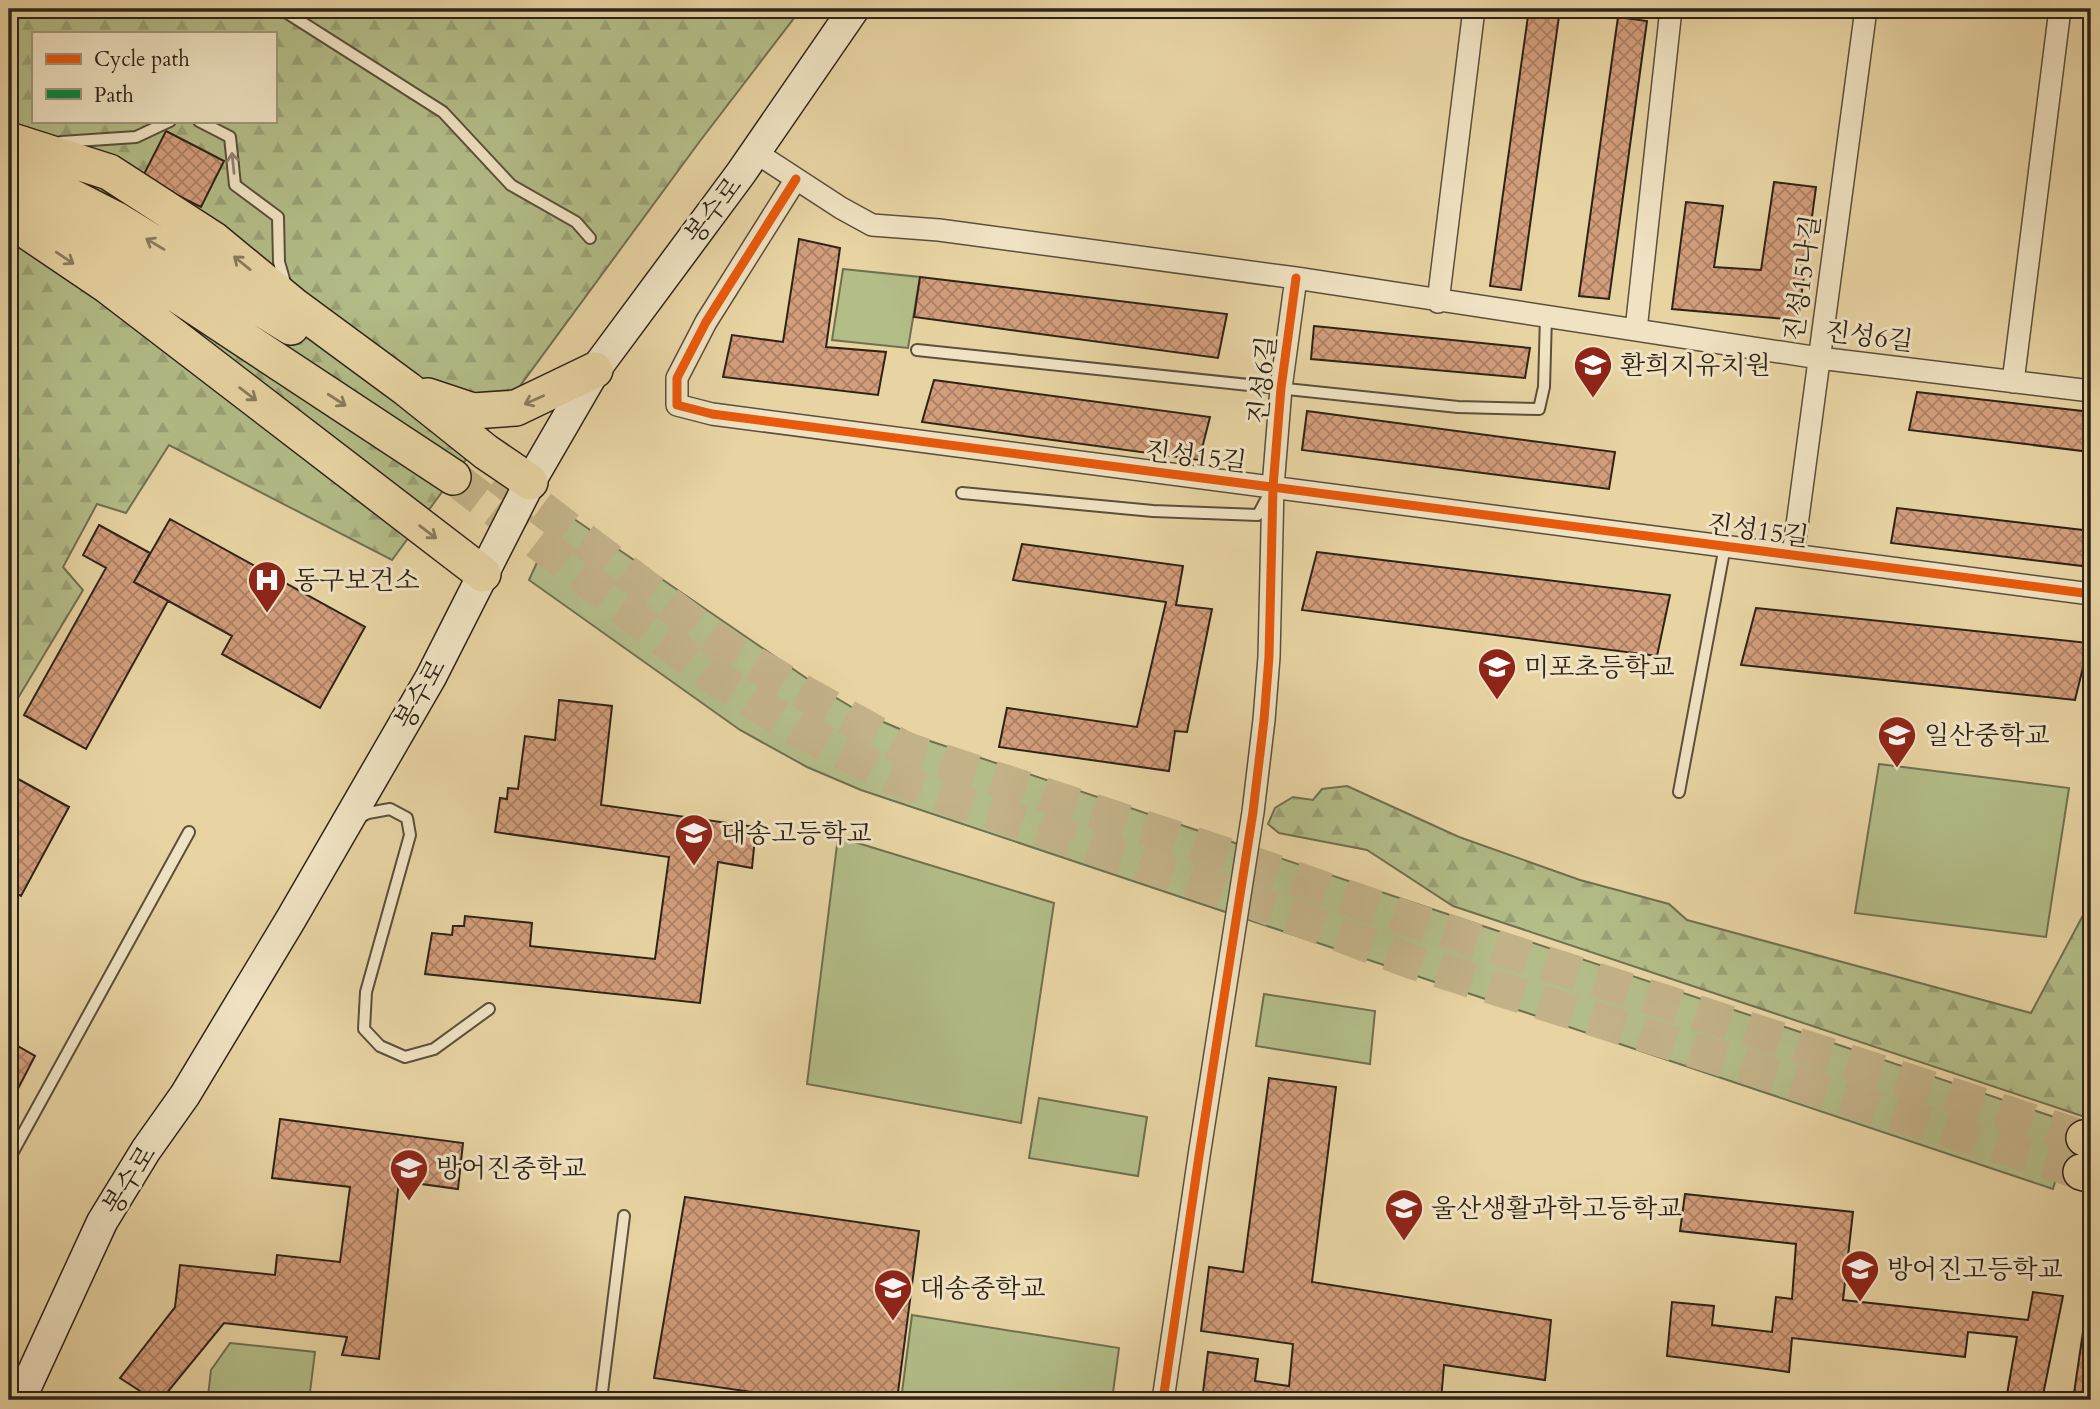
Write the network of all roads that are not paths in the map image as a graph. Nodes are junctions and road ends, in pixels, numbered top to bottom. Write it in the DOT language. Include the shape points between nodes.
graph roads {
  1 [pos="281,9"];
  2 [pos="854,9"];
  3 [pos="1474,9"];
  4 [pos="1671,9"];
  5 [pos="1866,9"];
  6 [pos="2060,9"];
  7 [pos="168,122"];
  8 [pos="201,122"];
  9 [pos="10,149"];
  10 [pos="755,152"];
  11 [pos="796,179"];
  12 [pos="9,195"];
  13 [pos="9,219"];
  14 [pos="590,237"];
  15 [pos="1296,278"];
  16 [pos="1438,302"];
  17 [pos="293,305"];
  18 [pos="1546,316"];
  19 [pos="1636,330"];
  20 [pos="918,350"];
  21 [pos="1819,358"];
  22 [pos="595,370"];
  23 [pos="2013,382"];
  24 [pos="1281,388"];
  25 [pos="407,389"];
  26 [pos="2091,391"];
  27 [pos="530,482"];
  28 [pos="1273,487"];
  29 [pos="962,493"];
  30 [pos="1725,546"];
  31 [pos="1793,555"];
  32 [pos="483,574"];
  33 [pos="2091,594"];
  34 [pos="1679,792"];
  35 [pos="345,826"];
  36 [pos="189,832"];
  37 [pos="489,1009"];
  38 [pos="9,1159"];
  39 [pos="624,1216"];
  40 [pos="20,1400"];
  41 [pos="601,1400"];
  42 [pos="1163,1400"];
  1 -- 14 [label="lane" via="443,113 511,185 576,222"];
  2 -- 10 [label="main road, 봉수로"];
  3 -- 16 [label="street"];
  4 -- 19 [label="street"];
  5 -- 21 [label="street, 진성15나길"];
  6 -- 23 [label="street"];
  7 -- 9 [label="lane" via="136,137"];
  17 -- 8 [label="lane, one-way" via="279,262 278,217 235,185 230,138"];
  12 -- 9 [label="highway, one-way" via="103,246 465,468 283,322"];
  17 -- 9 [label="highway, one-way" via="214,240 109,172"];
  10 -- 11 [label="street, 진성6길"];
  10 -- 22 [label="main road, 봉수로"];
  11 -- 15 [label="street, 진성6길" via="872,225"];
  11 -- 28 [label="street, 진성15길" via="701,331 677,378 677,405 712,414"];
  13 -- 32 [label="highway, one-way" via="108,286"];
  15 -- 16 [label="street, 진성6길"];
  15 -- 24 [label="street, 진성6길"];
  16 -- 18 [label="street, 진성6길"];
  17 -- 25 [label="highway"];
  18 -- 19 [label="street, 진성6길"];
  18 -- 24 [label="lane" via="1539,409 1458,407"];
  19 -- 21 [label="street, 진성6길"];
  20 -- 24 [label="lane"];
  21 -- 23 [label="street, 진성6길"];
  21 -- 31 [label="street, 진성15나길"];
  22 -- 25 [label="highway, one-way" via="516,408 473,411"];
  22 -- 27 [label="main road, 봉수로"];
  23 -- 26 [label="street, 진성6길"];
  24 -- 28 [label="street, 진성6길"];
  25 -- 27 [label="highway"];
  27 -- 32 [label="main road, 봉수로"];
  28 -- 29 [label="lane" via="1258,515 1153,511"];
  28 -- 30 [label="street, 진성15길"];
  28 -- 42 [label="street, 진성6길" via="1264,720"];
  30 -- 31 [label="street, 진성15길"];
  30 -- 34 [label="lane"];
  31 -- 33 [label="street, 진성15길"];
  32 -- 35 [label="main road, 봉수로" via="431,677"];
  35 -- 37 [label="lane" via="368,813 390,808 407,818 410,835 366,992 364,1029 380,1046 405,1058 434,1049"];
  35 -- 40 [label="main road, 봉수로" via="217,1045 102,1222"];
  36 -- 38 [label="lane"];
  39 -- 41 [label="lane"];
}
